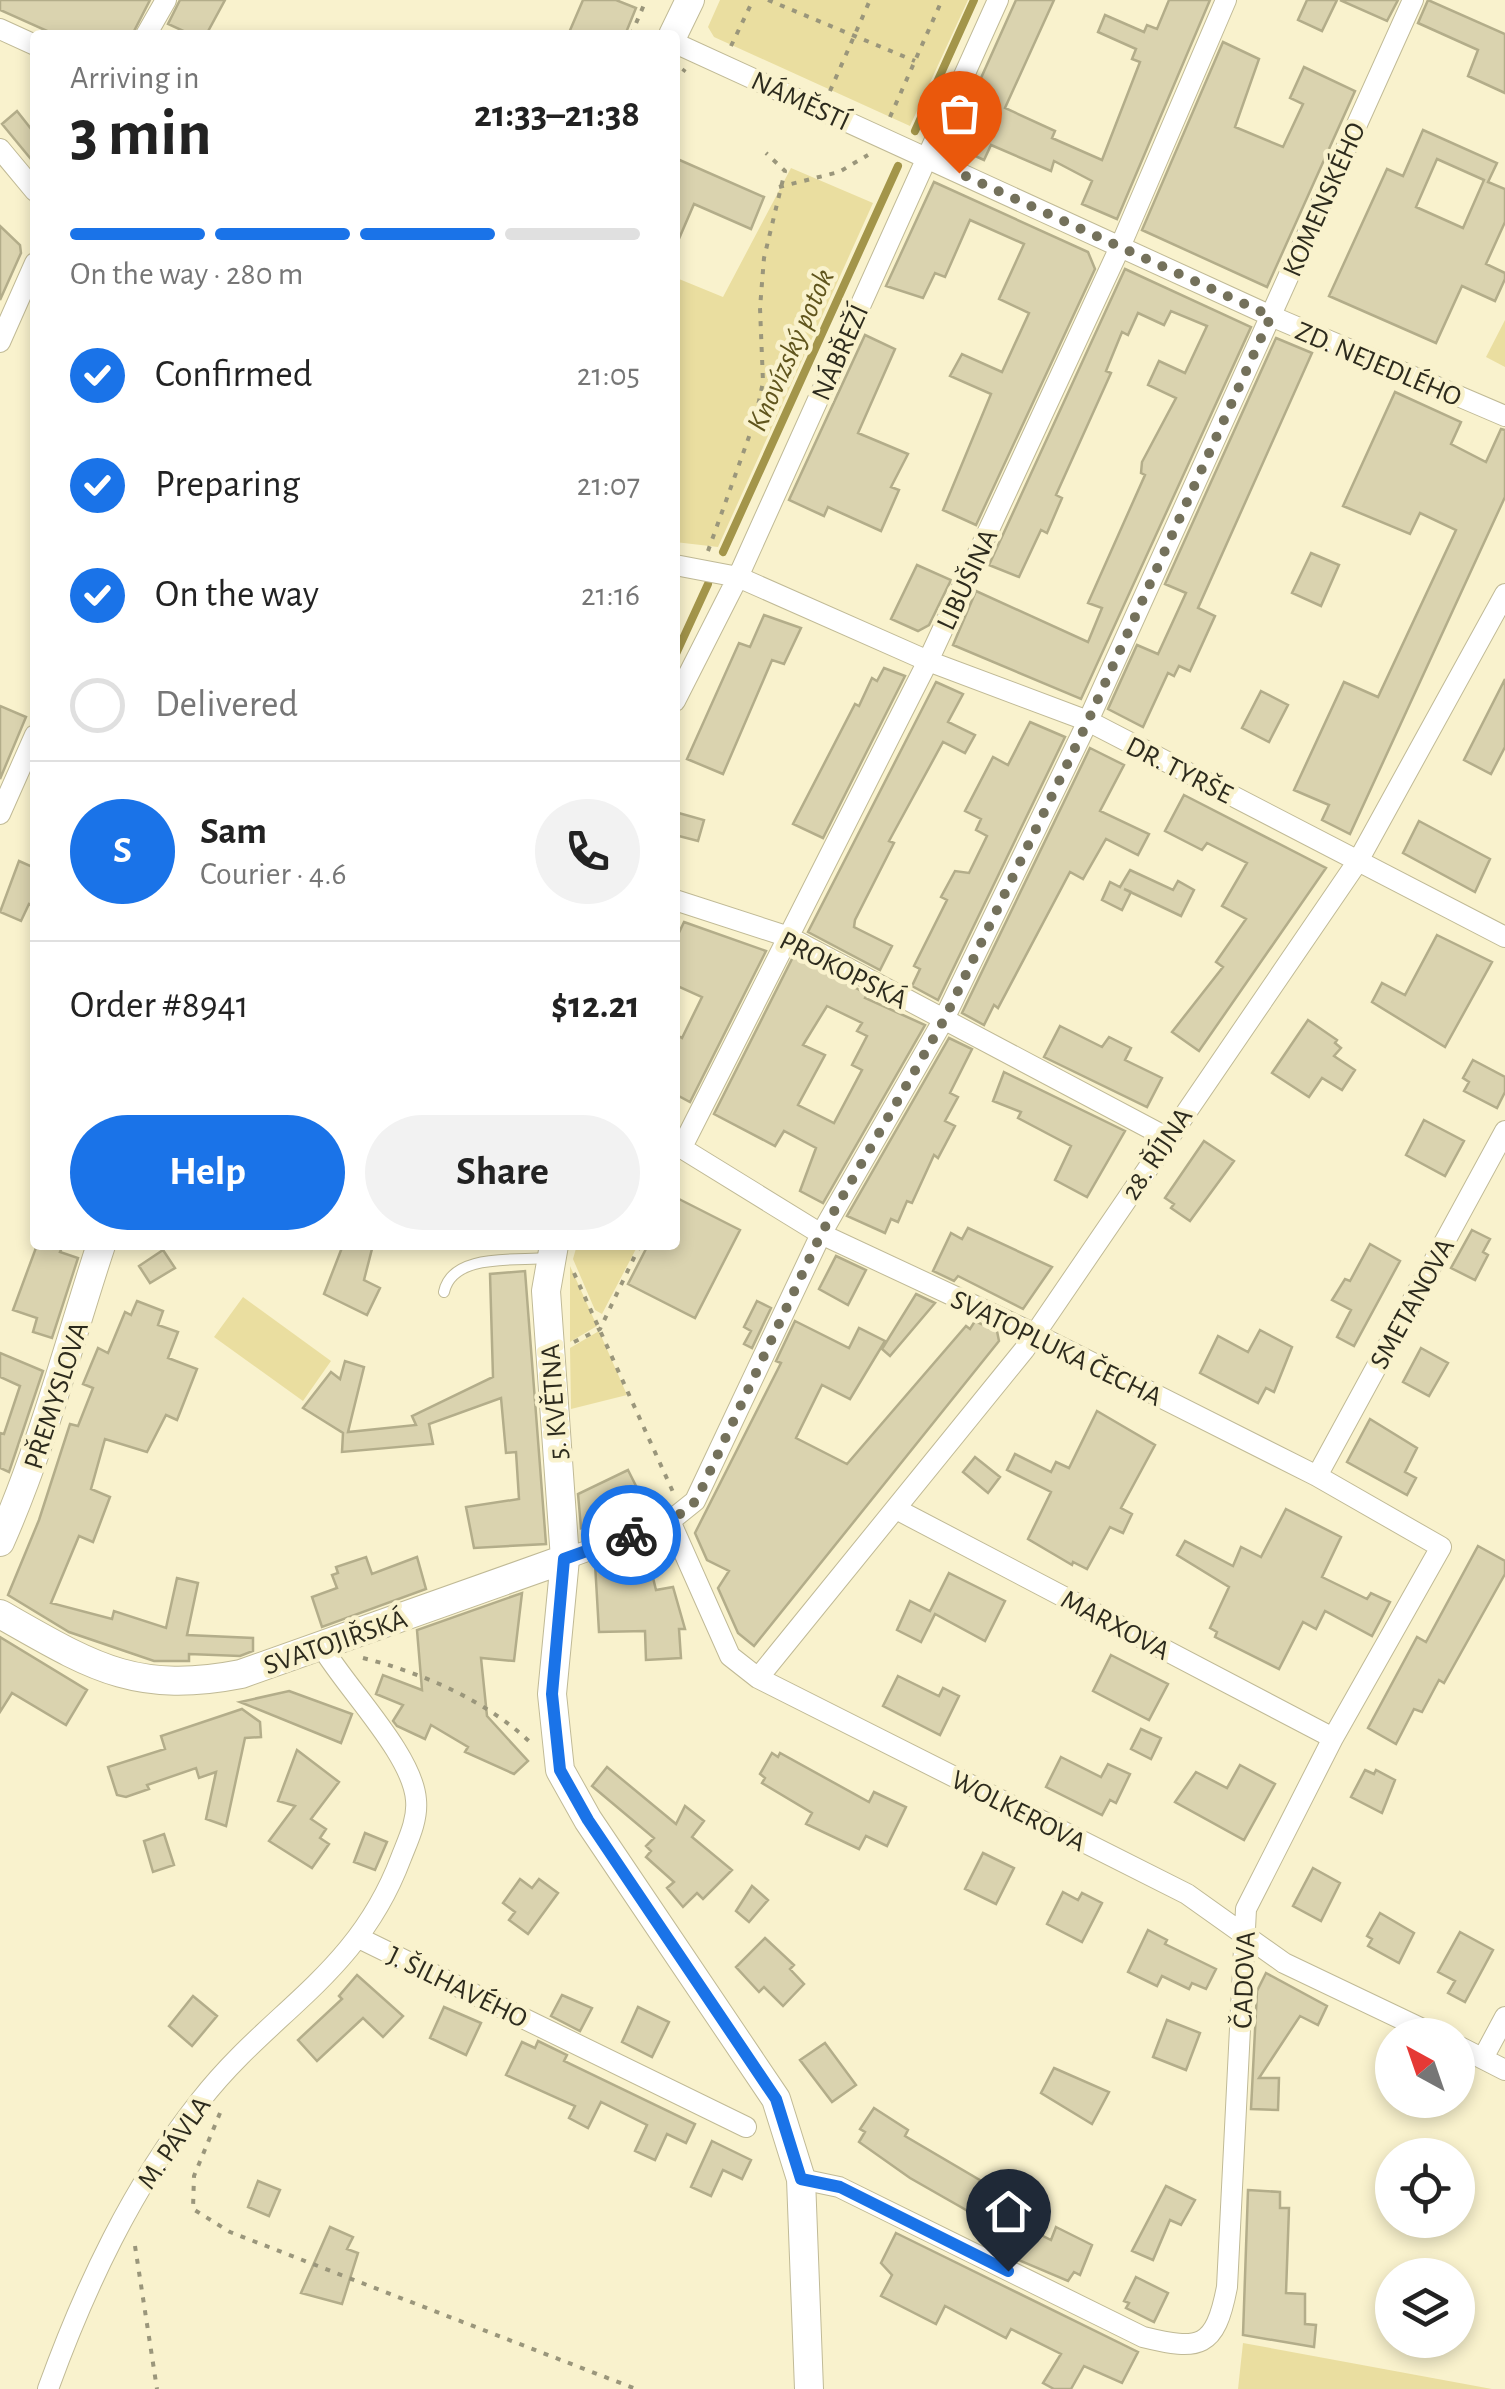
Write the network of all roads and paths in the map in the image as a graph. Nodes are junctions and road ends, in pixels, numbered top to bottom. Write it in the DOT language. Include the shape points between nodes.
graph roads {
  1 [pos="166,0"];
  2 [pos="646,0"];
  3 [pos="690,0"];
  4 [pos="754,0"];
  5 [pos="768,0"];
  6 [pos="870,0"];
  7 [pos="942,0"];
  8 [pos="998,0"];
  9 [pos="1226,0"];
  10 [pos="1413,0"];
  11 [pos="0,29"];
  12 [pos="149,30"];
  13 [pos="634,30"];
  14 [pos="675,30"];
  15 [pos="854,36"];
  16 [pos="30,43"];
  17 [pos="680,45"];
  18 [pos="731,46"];
  19 [pos="915,61"];
  20 [pos="830,92"];
  21 [pos="880,136"];
  22 [pos="0,149"];
  23 [pos="766,152"];
  24 [pos="927,158"];
  25 [pos="30,185"];
  26 [pos="780,187"];
  27 [pos="1120,247"];
  28 [pos="30,275"];
  29 [pos="1271,316"];
  30 [pos="0,342"];
  31 [pos="1505,416"];
  32 [pos="680,566"];
  33 [pos="702,570"];
  34 [pos="738,577"];
  35 [pos="1505,594"];
  36 [pos="928,660"];
  37 [pos="680,692"];
  38 [pos="1088,721"];
  39 [pos="30,746"];
  40 [pos="0,814"];
  41 [pos="1358,862"];
  42 [pos="680,902"];
  43 [pos="789,937"];
  44 [pos="1505,937"];
  45 [pos="944,1020"];
  46 [pos="1505,1131"];
  47 [pos="1166,1136"];
  48 [pos="680,1144"];
  49 [pos="680,1147"];
  50 [pos="821,1234"];
  51 [pos="100,1250"];
  52 [pos="638,1250"];
  53 [pos="558,1255"];
  54 [pos="444,1292"];
  55 [pos="600,1329"];
  56 [pos="1033,1333"];
  57 [pos="1317,1476"];
  58 [pos="898,1510"];
  59 [pos="670,1522"];
  60 [pos="0,1542"];
  61 [pos="1441,1547"];
  62 [pos="564,1559"];
  63 [pos="0,1614"];
  64 [pos="322,1647"];
  65 [pos="758,1678"];
  66 [pos="1333,1738"];
  67 [pos="560,1770"];
  68 [pos="1243,1935"];
  69 [pos="361,1938"];
  70 [pos="1505,2017"];
  71 [pos="1400,2018"];
  72 [pos="1475,2054"];
  73 [pos="1483,2058"];
  74 [pos="1505,2070"];
  75 [pos="222,2110"];
  76 [pos="746,2127"];
  77 [pos="801,2179"];
  78 [pos="136,2237"];
  79 [pos="48,2389"];
  80 [pos="157,2389"];
  81 [pos="636,2389"];
  82 [pos="809,2389"];
  1 -- 12 [label="street"];
  2 -- 13 [label="path"];
  3 -- 14 [label="street"];
  4 -- 18 [label="path"];
  5 -- 15 [label="path"];
  6 -- 15 [label="path"];
  7 -- 19 [label="path"];
  8 -- 24 [label="street, NÁBŘEŽÍ"];
  9 -- 27 [label="street, LIBUŠINA"];
  10 -- 29 [label="street, KOMENSKÉHO"];
  11 -- 16 [label="street"];
  15 -- 19 [label="path"];
  15 -- 20 [label="path"];
  17 -- 21 [label="street, NÁMĚSTÍ"];
  19 -- 21 [label="path"];
  21 -- 24 [label="street, NÁMĚSTÍ"];
  21 -- 26 [label="path" via="856,165"];
  22 -- 25 [label="street"];
  23 -- 26 [label="path" via="785,171"];
  24 -- 27 [label="street, ZD. NEJEDLÉHO"];
  24 -- 34 [label="street, NÁBŘEŽÍ"];
  26 -- 33 [label="path" via="761,291 763,382"];
  27 -- 29 [label="street, ZD. NEJEDLÉHO"];
  27 -- 36 [label="street, LIBUŠINA"];
  28 -- 30 [label="street"];
  29 -- 31 [label="street, ZD. NEJEDLÉHO"];
  29 -- 38 [label="street, KOMENSKÉHO"];
  32 -- 33 [label="street, DR. TYRŠE"];
  33 -- 34 [label="street, DR. TYRŠE"];
  34 -- 36 [label="street, DR. TYRŠE"];
  34 -- 37 [label="street, NÁBŘEŽÍ"];
  35 -- 41 [label="street, 28. ŘÍJNA"];
  36 -- 38 [label="street, DR. TYRŠE"];
  36 -- 43 [label="street, LIBUŠINA"];
  38 -- 41 [label="street, DR. TYRŠE"];
  38 -- 45 [label="street, KOMENSKÉHO"];
  39 -- 40 [label="street"];
  41 -- 44 [label="street, DR. TYRŠE"];
  41 -- 47 [label="street, 28. ŘÍJNA"];
  42 -- 43 [label="street, PROKOPSKÁ"];
  43 -- 45 [label="street, PROKOPSKÁ"];
  43 -- 48 [label="street, LIBUŠINA"];
  45 -- 47 [label="street, PROKOPSKÁ"];
  45 -- 50 [label="street, KOMENSKÉHO"];
  46 -- 57 [label="street, SMETANOVA"];
  47 -- 56 [label="street, 28. ŘÍJNA"];
  49 -- 50 [label="street, SVATOPLUKA ČECHA"];
  50 -- 56 [label="street, SVATOPLUKA ČECHA"];
  50 -- 59 [label="street, KOMENSKÉHO" via="696,1501"];
  51 -- 60 [label="street, PŘEMYSLOVA" via="50,1413"];
  52 -- 55 [label="path"];
  53 -- 54 [label="lane" via="464,1266"];
  53 -- 55 [label="path"];
  53 -- 62 [label="street, 5. KVĚTNA" via="546,1291"];
  55 -- 59 [label="path" via="674,1494"];
  56 -- 57 [label="street, SVATOPLUKA ČECHA"];
  56 -- 58 [label="street, 28. ŘÍJNA"];
  57 -- 61 [label="street, SVATOPLUKA ČECHA"];
  58 -- 65 [label="street, 28. ŘÍJNA"];
  58 -- 66 [label="street, MARXOVA"];
  59 -- 62 [label="street, SVATOJIŘSKÁ"];
  59 -- 65 [label="street, WOLKEROVA" via="730,1656"];
  61 -- 66 [label="street, ČADOVA"];
  62 -- 64 [label="street, SVATOJIŘSKÁ"];
  62 -- 67 [label="street, 5. KVĚTNA" via="552,1694"];
  63 -- 64 [label="street, SVATOJIŘSKÁ" via="95,1668 176,1683 241,1674"];
  64 -- 67 [label="path" via="465,1697 508,1721"];
  64 -- 69 [label="street, J. ŠILHAVÉHO" via="405,1762 417,1804 398,1868"];
  65 -- 68 [label="street, WOLKEROVA" via="1187,1894"];
  66 -- 68 [label="street, ČADOVA" via="1246,1909"];
  67 -- 77 [label="street" via="776,2099"];
  68 -- 71 [label="street, WOLKEROVA"];
  68 -- 77 [label="street, ČADOVA" via="1227,2286 1222,2316 1208,2338 1188,2348 1142,2338 840,2187"];
  69 -- 76 [label="street, J. ŠILHAVÉHO"];
  69 -- 79 [label="street, M. PÁVLA" via="308,1995 249,2043 199,2102 108,2245"];
  70 -- 73 [label="street"];
  72 -- 73 [label="street"];
  73 -- 74 [label="street"];
  75 -- 81 [label="path" via="194,2176 193,2210 230,2232"];
  77 -- 82 [label="street"];
  78 -- 80 [label="path"];
}
